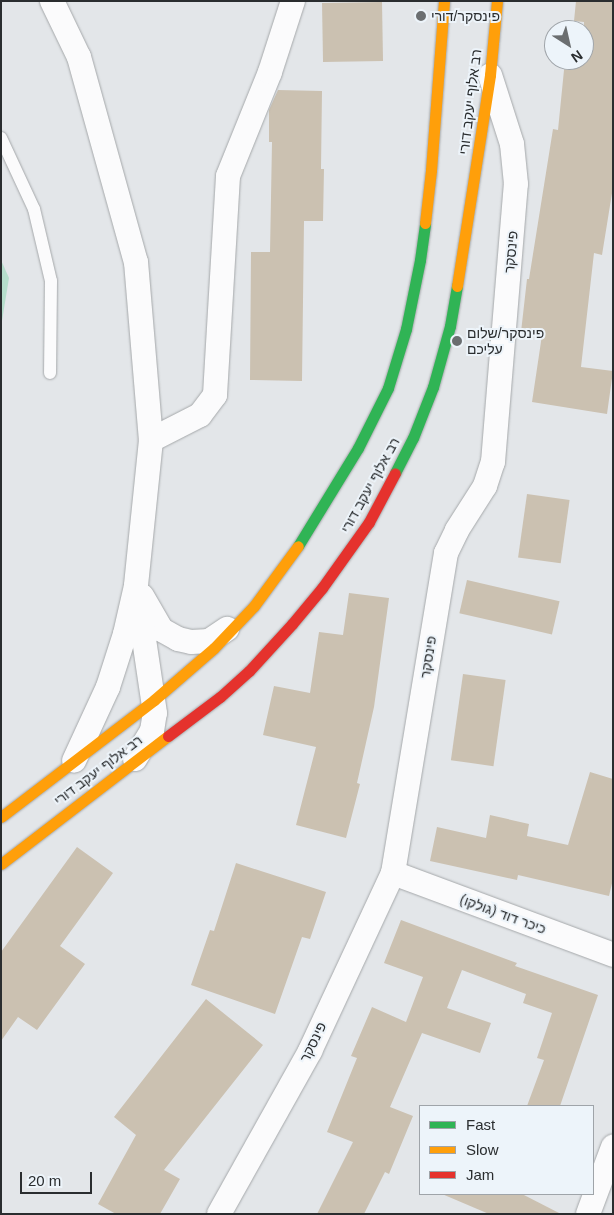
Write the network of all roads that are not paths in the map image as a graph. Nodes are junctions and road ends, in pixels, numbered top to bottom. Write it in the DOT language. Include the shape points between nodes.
graph roads {
  1 [pos="52,1"];
  2 [pos="293,1"];
  3 [pos="444,1"];
  4 [pos="496,1"];
  5 [pos="490,75"];
  6 [pos="1,138"];
  7 [pos="50,373"];
  8 [pos="151,440"];
  9 [pos="136,586"];
  10 [pos="239,621"];
  11 [pos="154,700"];
  12 [pos="134,761"];
  13 [pos="73,763"];
  14 [pos="1,817"];
  15 [pos="1,864"];
  16 [pos="393,873"];
  17 [pos="613,955"];
  18 [pos="613,1147"];
  19 [pos="219,1214"];
  20 [pos="588,1214"];
  1 -- 8 [label="street" via="79,57 136,262"];
  2 -- 8 [label="street" via="270,72 228,176 215,395 200,415"];
  3 -- 10 [label="main road, רב אלוף יעקב דורי" via="431,170 420,260 406,329 388,388 325,507 290,560"];
  4 -- 5 [label="main road, רב אלוף יעקב דורי"];
  5 -- 12 [label="main road, רב אלוף יעקב דורי" via="450,326 433,387 390,486 347,555 286,631 220,697"];
  5 -- 16 [label="street, פינסקר" via="512,144 516,184 493,462 485,486 446,553"];
  6 -- 7 [label="lane" via="34,209 51,281"];
  8 -- 9 [label="street"];
  9 -- 10 [label="street" via="162,630 178,639 209,642"];
  9 -- 11 [label="street"];
  9 -- 13 [label="street" via="108,687"];
  10 -- 11 [label="main road, רב אלוף יעקב דורי"];
  11 -- 12 [label="street" via="156,713 152,731"];
  11 -- 13 [label="main road, רב אלוף יעקב דורי"];
  12 -- 15 [label="main road, רב אלוף יעקב דורי"];
  13 -- 14 [label="main road, רב אלוף יעקב דורי"];
  16 -- 17 [label="street, כיכר דוד (גולקו)"];
  16 -- 19 [label="street, פינסקר" via="310,1050"];
  18 -- 20 [label="street"];
}
